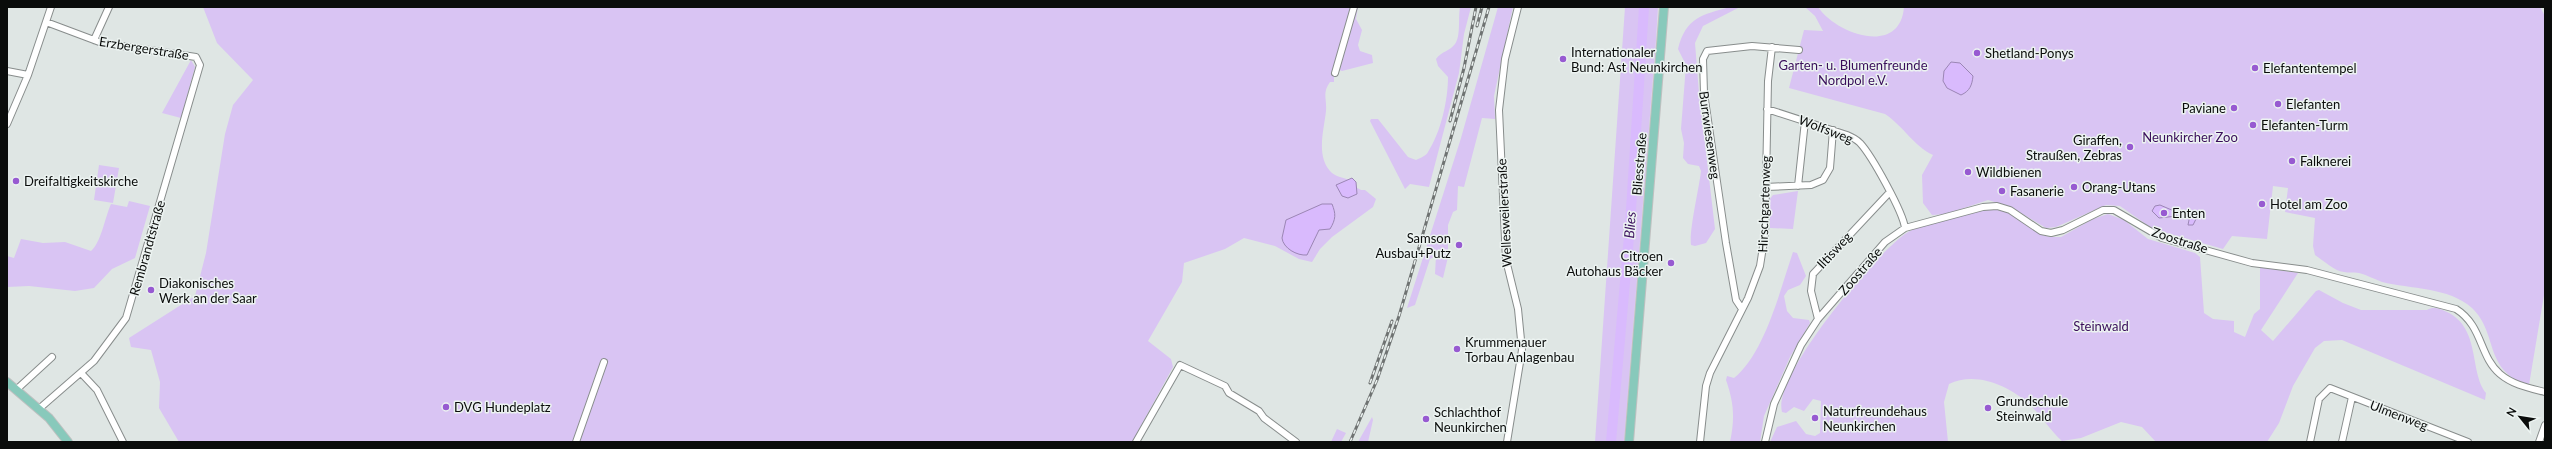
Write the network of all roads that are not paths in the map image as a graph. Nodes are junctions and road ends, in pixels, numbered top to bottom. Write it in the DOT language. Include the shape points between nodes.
graph roads {
  1 [pos="51,7"];
  2 [pos="109,7"];
  3 [pos="1354,7"];
  4 [pos="1518,7"];
  5 [pos="1664,7"];
  6 [pos="46,22"];
  7 [pos="94,40"];
  8 [pos="1772,47"];
  9 [pos="1799,50"];
  10 [pos="198,58"];
  11 [pos="7,71"];
  12 [pos="1335,73"];
  13 [pos="28,75"];
  14 [pos="1767,109"];
  15 [pos="1805,121"];
  16 [pos="7,124"];
  17 [pos="1833,130"];
  18 [pos="1798,186"];
  19 [pos="1766,187"];
  20 [pos="1889,193"];
  21 [pos="1904,228"];
  22 [pos="1742,310"];
  23 [pos="1818,319"];
  24 [pos="52,357"];
  25 [pos="604,362"];
  26 [pos="82,374"];
  27 [pos="7,382"];
  28 [pos="16,390"];
  29 [pos="2545,392"];
  30 [pos="2352,397"];
  31 [pos="40,408"];
  32 [pos="2545,425"];
  33 [pos="68,442"];
  34 [pos="123,442"];
  35 [pos="576,442"];
  36 [pos="1136,442"];
  37 [pos="1296,442"];
  38 [pos="1507,442"];
  39 [pos="1629,442"];
  40 [pos="1700,442"];
  41 [pos="1765,442"];
  42 [pos="2310,442"];
  43 [pos="2342,442"];
  44 [pos="2468,442"];
  45 [pos="2539,442"];
  1 -- 6 [label="street"];
  2 -- 7 [label="street"];
  3 -- 12 [label="street"];
  4 -- 38 [label="street, Wellesweilerstraße" via="1505,58 1499,110 1506,260 1518,309 1522,350"];
  5 -- 39 [label="main road, Bliesstraße"];
  6 -- 7 [label="street, Erzbergerstraße"];
  6 -- 13 [label="street"];
  7 -- 10 [label="street, Erzbergerstraße"];
  8 -- 9 [label="street, Burrwiesenweg"];
  8 -- 14 [label="street, Hirschgartenweg"];
  8 -- 22 [label="street, Burrwiesenweg" via="1712,50 1707,51 1703,58 1704,93 1726,243 1736,300"];
  10 -- 26 [label="street, Rembrandtstraße" via="200,65 129,312 104,349"];
  11 -- 13 [label="street"];
  13 -- 16 [label="street"];
  14 -- 15 [label="street, Wolfsweg"];
  14 -- 19 [label="street, Hirschgartenweg"];
  15 -- 17 [label="street, Wolfsweg"];
  15 -- 18 [label="street"];
  17 -- 18 [label="street" via="1827,176 1818,183"];
  17 -- 20 [label="street, Wolfsweg" via="1858,141"];
  18 -- 19 [label="street"];
  19 -- 22 [label="street, Hirschgartenweg" via="1765,234 1760,266"];
  20 -- 21 [label="street, Wolfsweg" via="1902,217"];
  20 -- 23 [label="street, Iltisweg" via="1813,274 1811,291"];
  21 -- 23 [label="street, Zoostraße" via="1885,242"];
  21 -- 29 [label="street, Zoostraße" via="1983,207 1997,206 2010,210 2042,231 2051,233 2063,230 2103,210 2114,210 2162,238 2252,263 2311,271 2456,309 2471,321 2492,365 2499,373 2519,385"];
  22 -- 40 [label="street, Hirschgartenweg" via="1710,373 1706,386"];
  23 -- 41 [label="street, Zoostraße" via="1792,361 1780,388"];
  24 -- 28 [label="street"];
  25 -- 35 [label="street"];
  26 -- 31 [label="street, Rembrandtstraße"];
  26 -- 34 [label="street" via="97,390"];
  27 -- 28 [label="main road"];
  28 -- 31 [label="main road"];
  30 -- 42 [label="street, Ulmenweg" via="2334,389 2326,390 2318,404"];
  30 -- 43 [label="street"];
  30 -- 44 [label="street, Ulmenweg"];
  31 -- 33 [label="main road"];
  32 -- 45 [label="street"];
  36 -- 37 [label="street" via="1180,365 1225,386 1229,393 1259,410 1267,420"];
}
